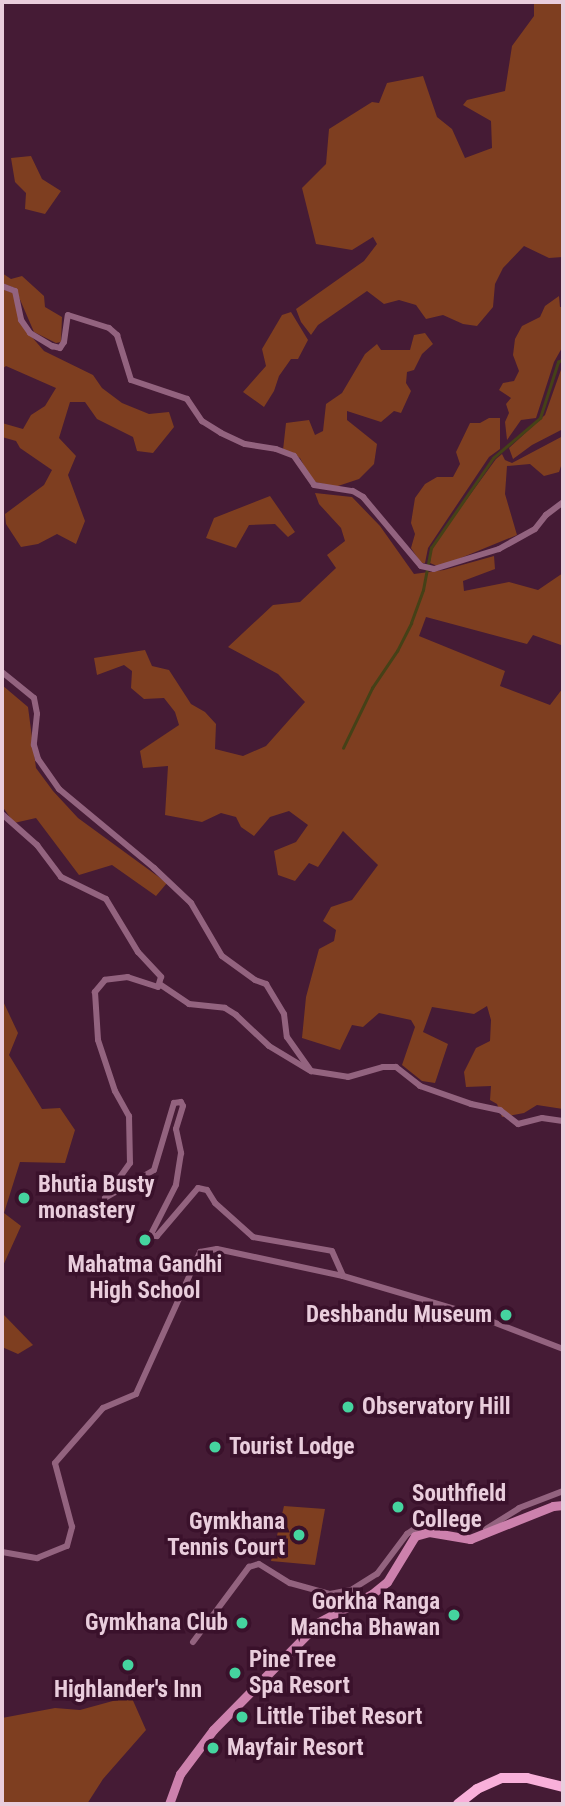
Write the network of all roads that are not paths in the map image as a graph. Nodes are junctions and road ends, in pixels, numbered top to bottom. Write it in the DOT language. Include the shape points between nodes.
graph roads {
  1 [pos="2,286"];
  2 [pos="563,502"];
  3 [pos="2,673"];
  4 [pos="2,814"];
  5 [pos="161,985"];
  6 [pos="311,1071"];
  7 [pos="563,1121"];
  8 [pos="343,1276"];
  9 [pos="563,1349"];
  10 [pos="563,1491"];
  11 [pos="563,1505"];
  12 [pos="421,1533"];
  13 [pos="470,1539"];
  14 [pos="2,1552"];
  15 [pos="193,1642"];
  16 [pos="563,1787"];
  17 [pos="169,1804"];
  18 [pos="458,1804"];
  1 -- 2 [label="street" via="15,291 21,320 30,333 52,346 60,348 64,342 68,316 109,328 117,335 131,380 187,399 202,421 244,444 293,456 314,485 363,497 421,566 434,569 499,549 535,529"];
  3 -- 6 [label="street" via="34,698 34,745 59,789 155,867 191,903 222,956 266,984 284,1014 287,1037"];
  4 -- 5 [label="street" via="37,845 61,877 106,899 138,952 161,978"];
  5 -- 6 [label="street" via="189,1004 236,1015 270,1046"];
  5 -- 8 [label="street" via="128,977 105,980 95,992 98,1040 115,1091 129,1116 130,1163 105,1198 154,1170 174,1103 181,1102 176,1185 150,1236 157,1236 198,1188 207,1190 253,1237 332,1251"];
  6 -- 7 [label="street" via="348,1077 396,1067 420,1086 500,1110 518,1124 542,1118"];
  8 -- 9 [label="street" via="472,1314"];
  8 -- 14 [label="street" via="217,1249 200,1252 136,1394 103,1408 54,1463 72,1527 67,1546 37,1558"];
  10 -- 13 [label="street" via="519,1508"];
  11 -- 13 [label="main road"];
  12 -- 13 [label="main road"];
  12 -- 15 [label="street" via="413,1530 407,1534 377,1574 351,1590 316,1591 290,1583 259,1564 249,1567"];
  12 -- 17 [label="main road" via="410,1540 387,1582 319,1622 213,1730 180,1774"];
  16 -- 18 [label="highway" via="527,1778 502,1778"];
}
